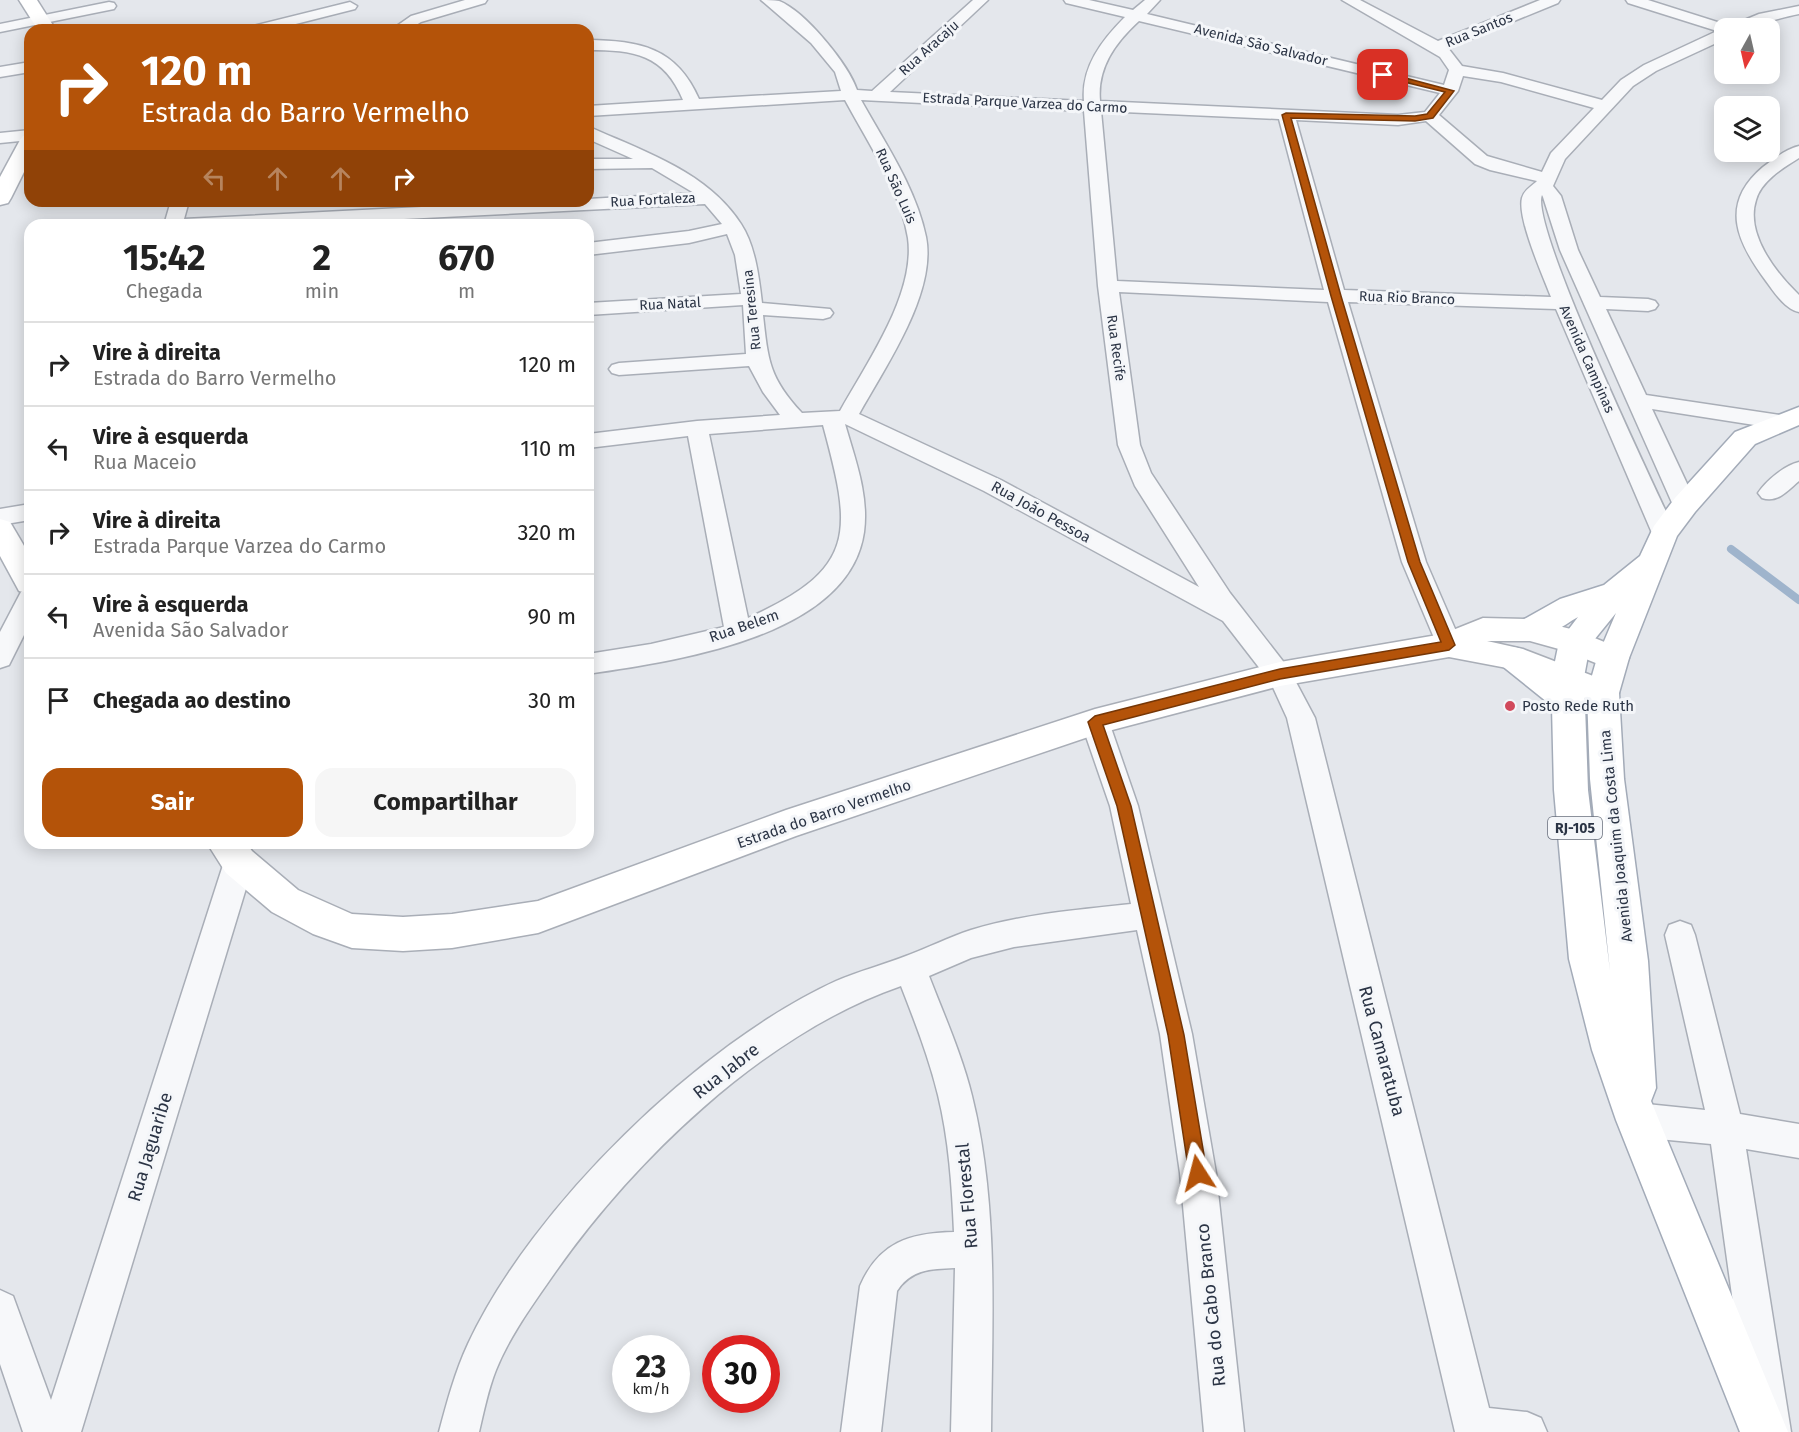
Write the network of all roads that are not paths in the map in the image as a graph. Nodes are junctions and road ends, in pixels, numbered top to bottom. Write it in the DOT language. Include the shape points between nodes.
graph roads {
  1 [pos="28,0"];
  2 [pos="480,0"];
  3 [pos="768,0"];
  4 [pos="981,0"];
  5 [pos="1071,0"];
  6 [pos="1153,0"];
  7 [pos="1349,0"];
  8 [pos="1553,0"];
  9 [pos="1633,0"];
  10 [pos="1770,0"];
  11 [pos="109,6"];
  12 [pos="350,6"];
  13 [pos="1799,10"];
  14 [pos="1137,15"];
  15 [pos="1764,17"];
  16 [pos="43,24"];
  17 [pos="47,24"];
  18 [pos="278,24"];
  19 [pos="408,24"];
  20 [pos="24,26"];
  21 [pos="1714,27"];
  22 [pos="0,28"];
  23 [pos="1714,37"];
  24 [pos="594,45"];
  25 [pos="1437,47"];
  26 [pos="24,68"];
  27 [pos="1457,70"];
  28 [pos="0,72"];
  29 [pos="1450,91"];
  30 [pos="851,95"];
  31 [pos="877,95"];
  32 [pos="693,104"];
  33 [pos="1093,106"];
  34 [pos="1604,106"];
  35 [pos="594,111"];
  36 [pos="1286,115"];
  37 [pos="1430,116"];
  38 [pos="24,136"];
  39 [pos="594,136"];
  40 [pos="0,138"];
  41 [pos="1799,151"];
  42 [pos="24,152"];
  43 [pos="594,164"];
  44 [pos="656,164"];
  45 [pos="1545,182"];
  46 [pos="0,198"];
  47 [pos="709,198"];
  48 [pos="594,201"];
  49 [pos="295,207"];
  50 [pos="415,207"];
  51 [pos="291,219"];
  52 [pos="352,219"];
  53 [pos="734,227"];
  54 [pos="594,248"];
  55 [pos="1108,286"];
  56 [pos="1791,287"];
  57 [pos="1336,296"];
  58 [pos="1592,302"];
  59 [pos="1563,303"];
  60 [pos="752,304"];
  61 [pos="1648,305"];
  62 [pos="1799,306"];
  63 [pos="594,309"];
  64 [pos="823,313"];
  65 [pos="757,359"];
  66 [pos="619,369"];
  67 [pos="1636,400"];
  68 [pos="839,418"];
  69 [pos="1789,418"];
  70 [pos="797,420"];
  71 [pos="697,428"];
  72 [pos="594,440"];
  73 [pos="1799,470"];
  74 [pos="1770,493"];
  75 [pos="1685,505"];
  76 [pos="24,513"];
  77 [pos="0,517"];
  78 [pos="0,529"];
  79 [pos="1658,547"];
  80 [pos="24,572"];
  81 [pos="1615,593"];
  82 [pos="24,610"];
  83 [pos="1231,614"];
  84 [pos="1530,630"];
  85 [pos="738,632"];
  86 [pos="1575,642"];
  87 [pos="1449,645"];
  88 [pos="0,658"];
  89 [pos="1613,658"];
  90 [pos="594,663"];
  91 [pos="1280,674"];
  92 [pos="1568,689"];
  93 [pos="1603,693"];
  94 [pos="1095,722"];
  95 [pos="232,853"];
  96 [pos="1147,915"];
  97 [pos="1680,935"];
  98 [pos="910,969"];
  99 [pos="1637,1119"];
  100 [pos="1726,1129"];
  101 [pos="1799,1141"];
  102 [pos="973,1250"];
  103 [pos="0,1309"];
  104 [pos="1474,1429"];
  105 [pos="43,1432"];
  106 [pos="61,1432"];
  107 [pos="459,1432"];
  108 [pos="861,1432"];
  109 [pos="971,1432"];
  110 [pos="1224,1432"];
  111 [pos="1527,1432"];
  112 [pos="1764,1432"];
  113 [pos="1771,1432"];
  1 -- 16 [label="main road"];
  2 -- 19 [label="street"];
  3 -- 30 [label="street, Rua São Luis" via="799,24 840,69"];
  4 -- 31 [label="street, Rua Aracaju"];
  5 -- 14 [label="street, Avenida São Salvador"];
  6 -- 14 [label="street, Rua Recife"];
  7 -- 25 [label="street"];
  8 -- 25 [label="street, Rua Santos"];
  9 -- 21 [label="street"];
  10 -- 15 [label="street"];
  11 -- 17 [label="street"];
  12 -- 18 [label="street"];
  13 -- 15 [label="street"];
  14 -- 29 [label="street, Avenida São Salvador"];
  14 -- 33 [label="street, Rua Recife" via="1099,55 1092,73"];
  20 -- 22 [label="street"];
  23 -- 34 [label="street" via="1637,76"];
  24 -- 32 [label="street" via="630,47 667,61 680,76"];
  25 -- 27 [label="street"];
  26 -- 28 [label="street"];
  27 -- 29 [label="street"];
  27 -- 34 [label="street" via="1503,78"];
  29 -- 37 [label="street"];
  30 -- 31 [label="street, Estrada Parque Varzea do Carmo"];
  30 -- 32 [label="street, Estrada Parque Varzea do Carmo"];
  30 -- 68 [label="street, Rua São Luis" via="892,171 915,228 918,254 903,311"];
  31 -- 33 [label="street, Estrada Parque Varzea do Carmo"];
  32 -- 35 [label="street, Estrada Parque Varzea do Carmo"];
  33 -- 36 [label="street, Estrada Parque Varzea do Carmo"];
  33 -- 55 [label="street, Rua Recife"];
  34 -- 45 [label="street, Avenida Campinas" via="1557,157"];
  36 -- 37 [label="street, Estrada Parque Varzea do Carmo" via="1398,120"];
  36 -- 57 [label="street"];
  37 -- 45 [label="street" via="1481,160"];
  38 -- 40 [label="street"];
  39 -- 44 [label="street, Rua Teresina"];
  41 -- 56 [label="street" via="1753,186 1744,211 1749,238 1763,265"];
  42 -- 46 [label="main road"];
  43 -- 44 [label="street"];
  44 -- 47 [label="street, Rua Teresina"];
  45 -- 58 [label="street, Avenida Campinas"];
  45 -- 59 [label="street, Avenida Campinas" via="1531,197 1531,211"];
  47 -- 48 [label="street, Rua Fortaleza"];
  47 -- 53 [label="street, Rua Teresina"];
  49 -- 51 [label="street"];
  50 -- 52 [label="street, Rua Fortaleza"];
  53 -- 54 [label="street" via="669,240"];
  53 -- 60 [label="street, Rua Teresina" via="745,252"];
  55 -- 57 [label="street, Rua Rio Branco"];
  55 -- 83 [label="street, Rua Recife" via="1129,445 1136,468 1155,504"];
  56 -- 62 [label="street"];
  57 -- 59 [label="street, Rua Rio Branco"];
  57 -- 87 [label="street" via="1414,562"];
  58 -- 61 [label="street"];
  58 -- 67 [label="street, Avenida Campinas"];
  59 -- 79 [label="street, Avenida Campinas"];
  60 -- 63 [label="street, Rua Natal"];
  60 -- 64 [label="street, Rua Natal"];
  60 -- 65 [label="street, Rua Teresina"];
  65 -- 66 [label="street"];
  65 -- 70 [label="street, Rua Teresina" via="781,404"];
  67 -- 69 [label="street"];
  67 -- 75 [label="street, Avenida Campinas"];
  68 -- 70 [label="street"];
  68 -- 83 [label="street, Rua João Pessoa" via="902,440 987,482"];
  68 -- 85 [label="street, Rua Belem" via="852,495 853,528 846,554 822,587 796,606"];
  69 -- 75 [label="main road, Avenida Joaquim da Costa Lima / RJ-105" via="1745,438"];
  70 -- 71 [label="street"];
  71 -- 72 [label="street"];
  71 -- 85 [label="street"];
  73 -- 74 [label="street"];
  75 -- 79 [label="main road, Avenida Joaquim da Costa Lima / RJ-105"];
  76 -- 77 [label="street"];
  78 -- 80 [label="main road"];
  79 -- 81 [label="main road, Avenida Joaquim da Costa Lima / RJ-105"];
  79 -- 89 [label="main road, Avenida Joaquim da Costa Lima / RJ-105"];
  81 -- 84 [label="main road" via="1571,607"];
  81 -- 86 [label="main road, Avenida Joaquim da Costa Lima / RJ-105"];
  82 -- 88 [label="street"];
  83 -- 91 [label="street, Rua Recife"];
  84 -- 86 [label="main road, Estrada do Barro Vermelho"];
  84 -- 87 [label="main road, Estrada do Barro Vermelho" via="1483,630"];
  85 -- 90 [label="street, Rua Belem" via="637,657"];
  86 -- 89 [label="main road, Estrada do Barro Vermelho"];
  86 -- 92 [label="main road, Avenida Joaquim da Costa Lima / RJ-105"];
  87 -- 91 [label="main road, Estrada do Barro Vermelho"];
  87 -- 92 [label="main road, Estrada do Barro Vermelho" via="1512,657"];
  89 -- 93 [label="main road, Avenida Joaquim da Costa Lima / RJ-105"];
  91 -- 94 [label="main road, Estrada do Barro Vermelho"];
  91 -- 104 [label="street, Rua Camaratuba" via="1301,718 1334,868 1400,1120"];
  92 -- 93 [label="main road"];
  92 -- 99 [label="main road, Avenida Joaquim da Costa Lima / RJ-105" via="1571,790 1588,959 1612,1050"];
  93 -- 99 [label="main road, Avenida Joaquim da Costa Lima / RJ-105" via="1607,779 1629,961"];
  94 -- 95 [label="main road, Estrada do Barro Vermelho" via="786,825 538,917 452,931 352,931 326,922 285,901"];
  94 -- 96 [label="street, Rua do Cabo Branco" via="1124,806"];
  95 -- 106 [label="street, Rua Jaguaribe"];
  96 -- 98 [label="street, Rua Jabre" via="1005,934 940,954"];
  96 -- 110 [label="street, Rua do Cabo Branco" via="1176,1035 1198,1173"];
  97 -- 100 [label="street"];
  98 -- 102 [label="street, Rua Florestal" via="934,1029 958,1110"];
  98 -- 107 [label="street, Rua Jabre" via="847,992 785,1027 721,1071 625,1161 565,1229 507,1311 485,1350"];
  99 -- 100 [label="street"];
  99 -- 112 [label="main road, Avenida Joaquim da Costa Lima / RJ-105"];
  100 -- 101 [label="street"];
  100 -- 113 [label="street"];
  102 -- 108 [label="street" via="909,1255 887,1271 879,1286"];
  102 -- 109 [label="street, Rua Florestal"];
  103 -- 105 [label="street"];
  104 -- 111 [label="street"];
}
